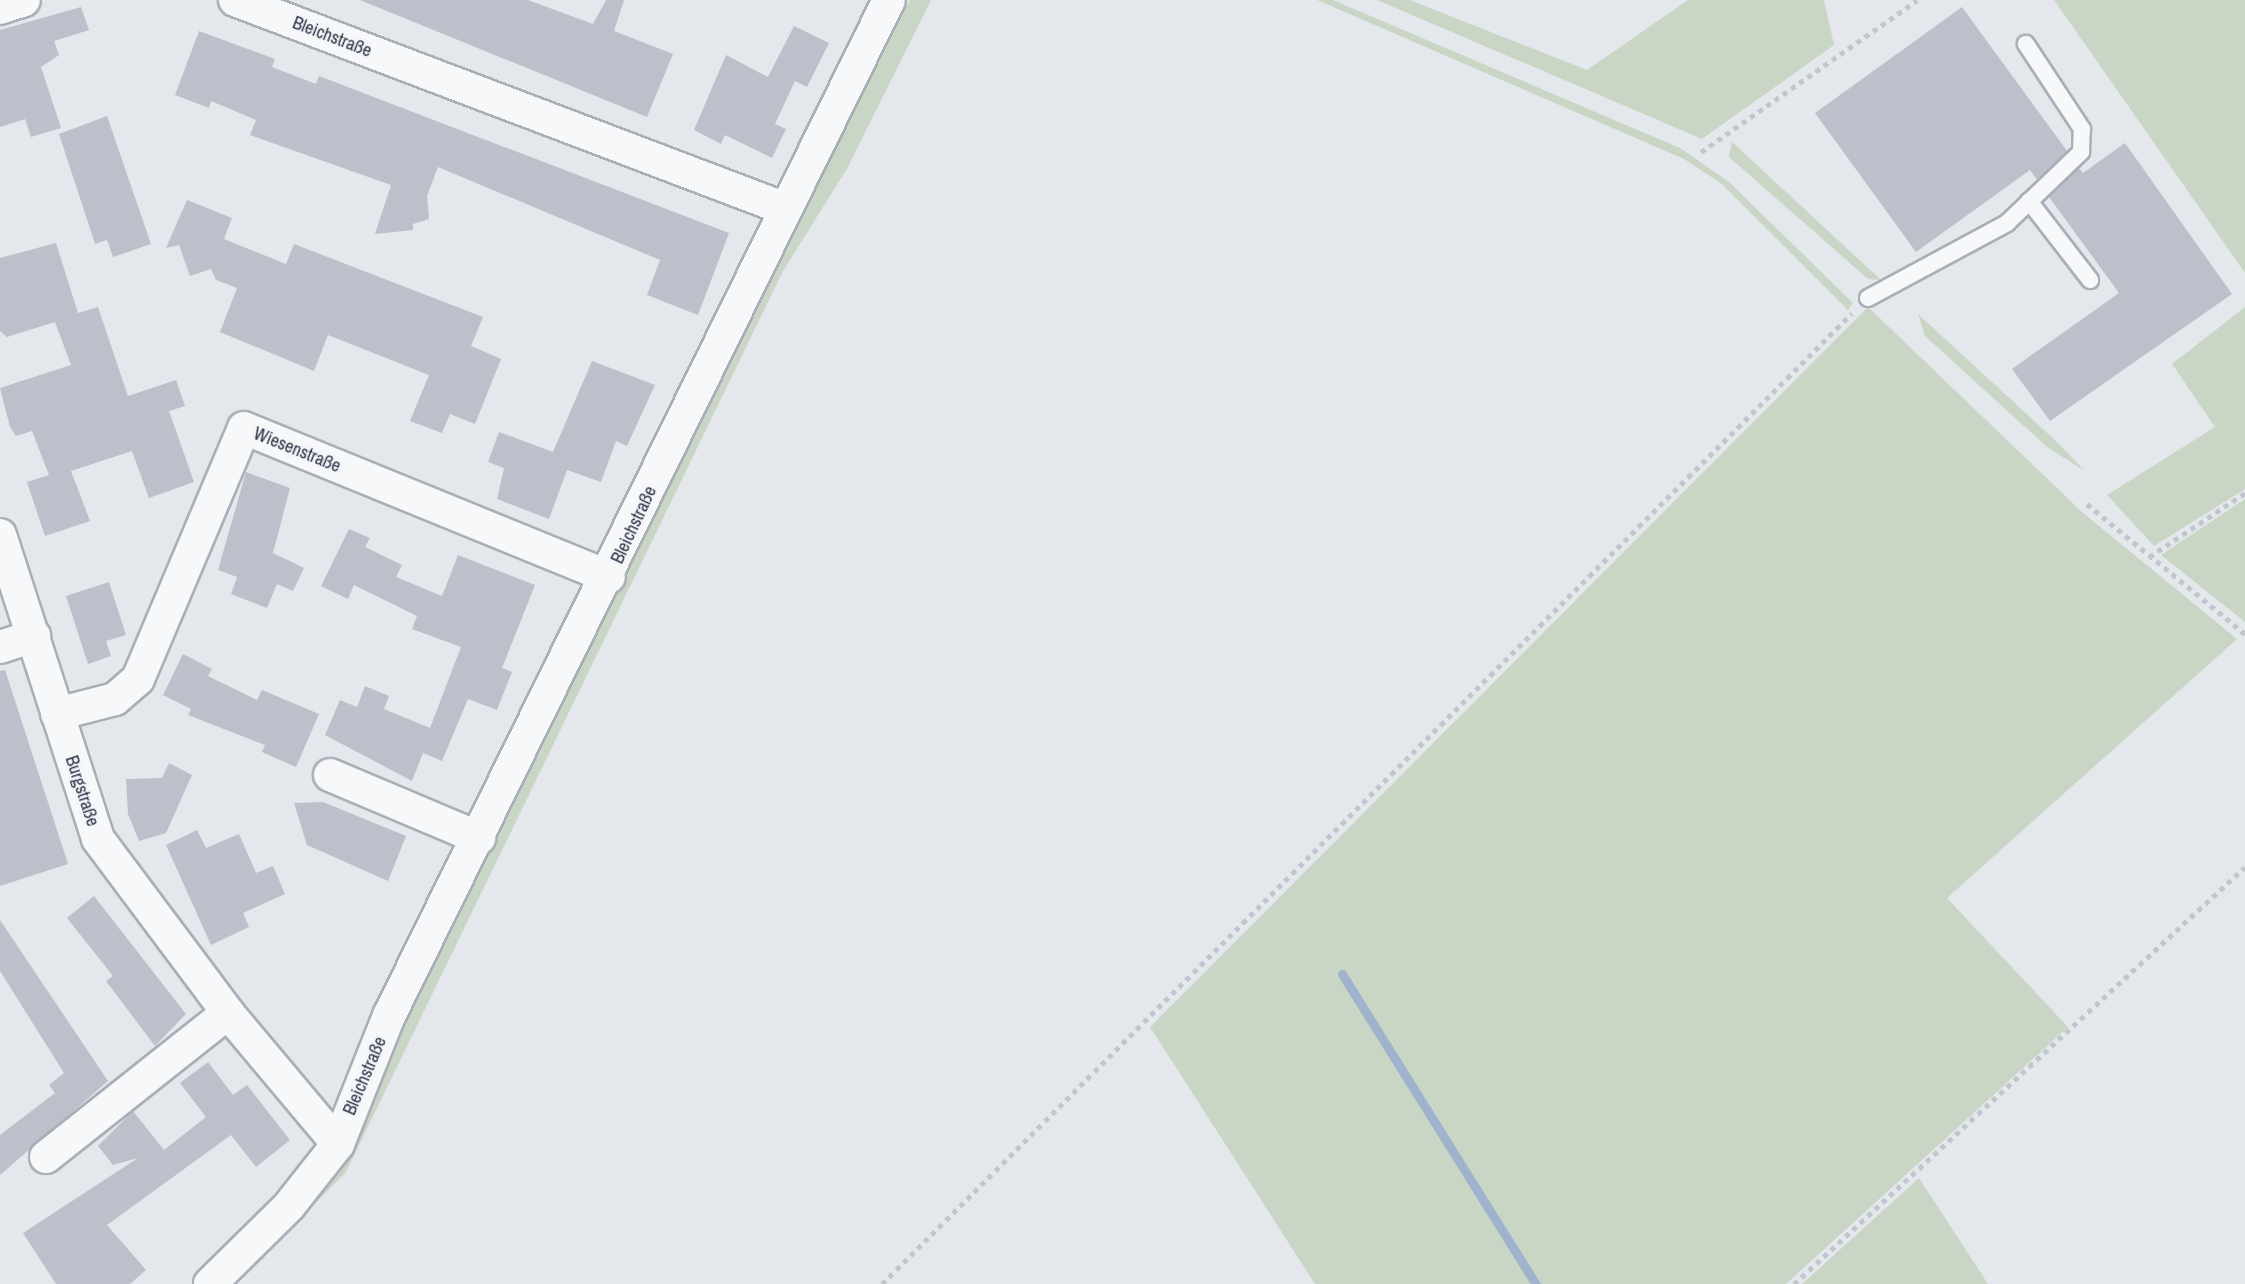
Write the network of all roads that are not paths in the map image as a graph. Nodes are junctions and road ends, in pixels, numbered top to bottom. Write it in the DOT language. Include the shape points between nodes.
graph roads {
  1 [pos="24,0"];
  2 [pos="235,0"];
  3 [pos="889,0"];
  4 [pos="0,8"];
  5 [pos="2026,44"];
  6 [pos="2029,201"];
  7 [pos="783,208"];
  8 [pos="2090,280"];
  9 [pos="1868,298"];
  10 [pos="0,535"];
  11 [pos="610,577"];
  12 [pos="34,636"];
  13 [pos="0,646"];
  14 [pos="57,714"];
  15 [pos="330,775"];
  16 [pos="479,838"];
  17 [pos="229,1013"];
  18 [pos="338,1144"];
  19 [pos="46,1157"];
  20 [pos="210,1284"];
  1 -- 4 [label="street"];
  2 -- 7 [label="street, Bleichstraße"];
  3 -- 7 [label="street, Bleichstraße"];
  5 -- 6 [label="lane" via="2082,129 2081,152"];
  6 -- 8 [label="lane"];
  6 -- 9 [label="lane" via="1963,251"];
  7 -- 11 [label="street, Bleichstraße"];
  10 -- 12 [label="street, Burgstraße"];
  11 -- 14 [label="street, Wiesenstraße" via="244,428 138,679 115,699"];
  11 -- 16 [label="street, Bleichstraße"];
  12 -- 13 [label="street"];
  12 -- 14 [label="street, Burgstraße"];
  14 -- 17 [label="street, Burgstraße" via="106,854"];
  15 -- 16 [label="street"];
  16 -- 18 [label="street, Bleichstraße" via="390,1016"];
  17 -- 18 [label="street, Burgstraße"];
  17 -- 19 [label="street"];
  18 -- 20 [label="street, Bleichstraße" via="289,1206"];
}
